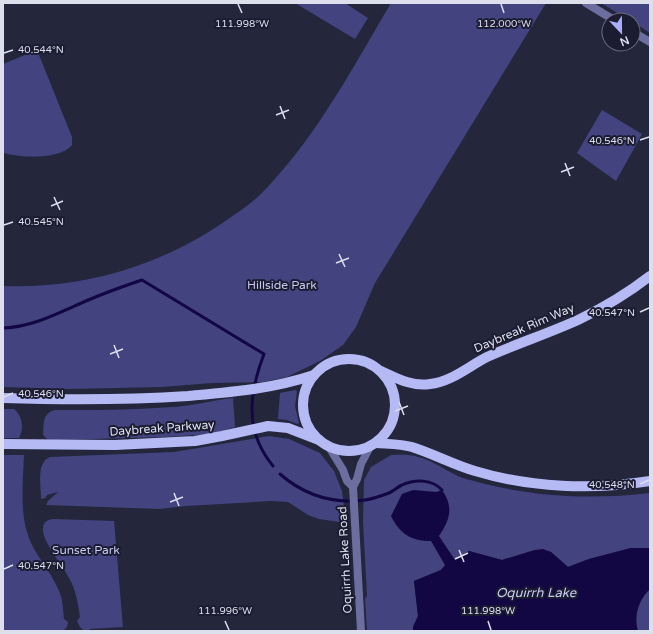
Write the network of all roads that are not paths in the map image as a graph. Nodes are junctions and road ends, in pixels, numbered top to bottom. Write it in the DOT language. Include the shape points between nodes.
graph roads {
  1 [pos="586,3"];
  2 [pos="601,12"];
  3 [pos="641,37"];
  4 [pos="650,42"];
  5 [pos="650,276"];
  6 [pos="381,371"];
  7 [pos="314,375"];
  8 [pos="3,398"];
  9 [pos="319,440"];
  10 [pos="3,444"];
  11 [pos="373,445"];
  12 [pos="329,447"];
  13 [pos="650,481"];
  14 [pos="353,487"];
  15 [pos="361,631"];
  1 -- 2 [label="street"];
  3 -- 4 [label="street"];
  5 -- 6 [label="main road, Daybreak Rim Way" via="594,312 512,346 437,383 417,385"];
  6 -- 7 [label="main road" via="364,361 349,359 323,367"];
  6 -- 11 [label="main road" via="394,394 395,412 389,429"];
  7 -- 8 [label="main road" via="278,386 235,392 130,399"];
  7 -- 9 [label="main road" via="305,390 303,407 306,424"];
  9 -- 10 [label="main road, Daybreak Parkway" via="288,428 268,426 208,439 162,443"];
  9 -- 12 [label="main road"];
  11 -- 12 [label="main road" via="354,451"];
  11 -- 13 [label="main road" via="411,447 477,472 527,482 589,486"];
  11 -- 14 [label="street, Oquirrh Lake Road" via="361,464"];
  12 -- 14 [label="street"];
  14 -- 15 [label="street, Oquirrh Lake Road"];
}
